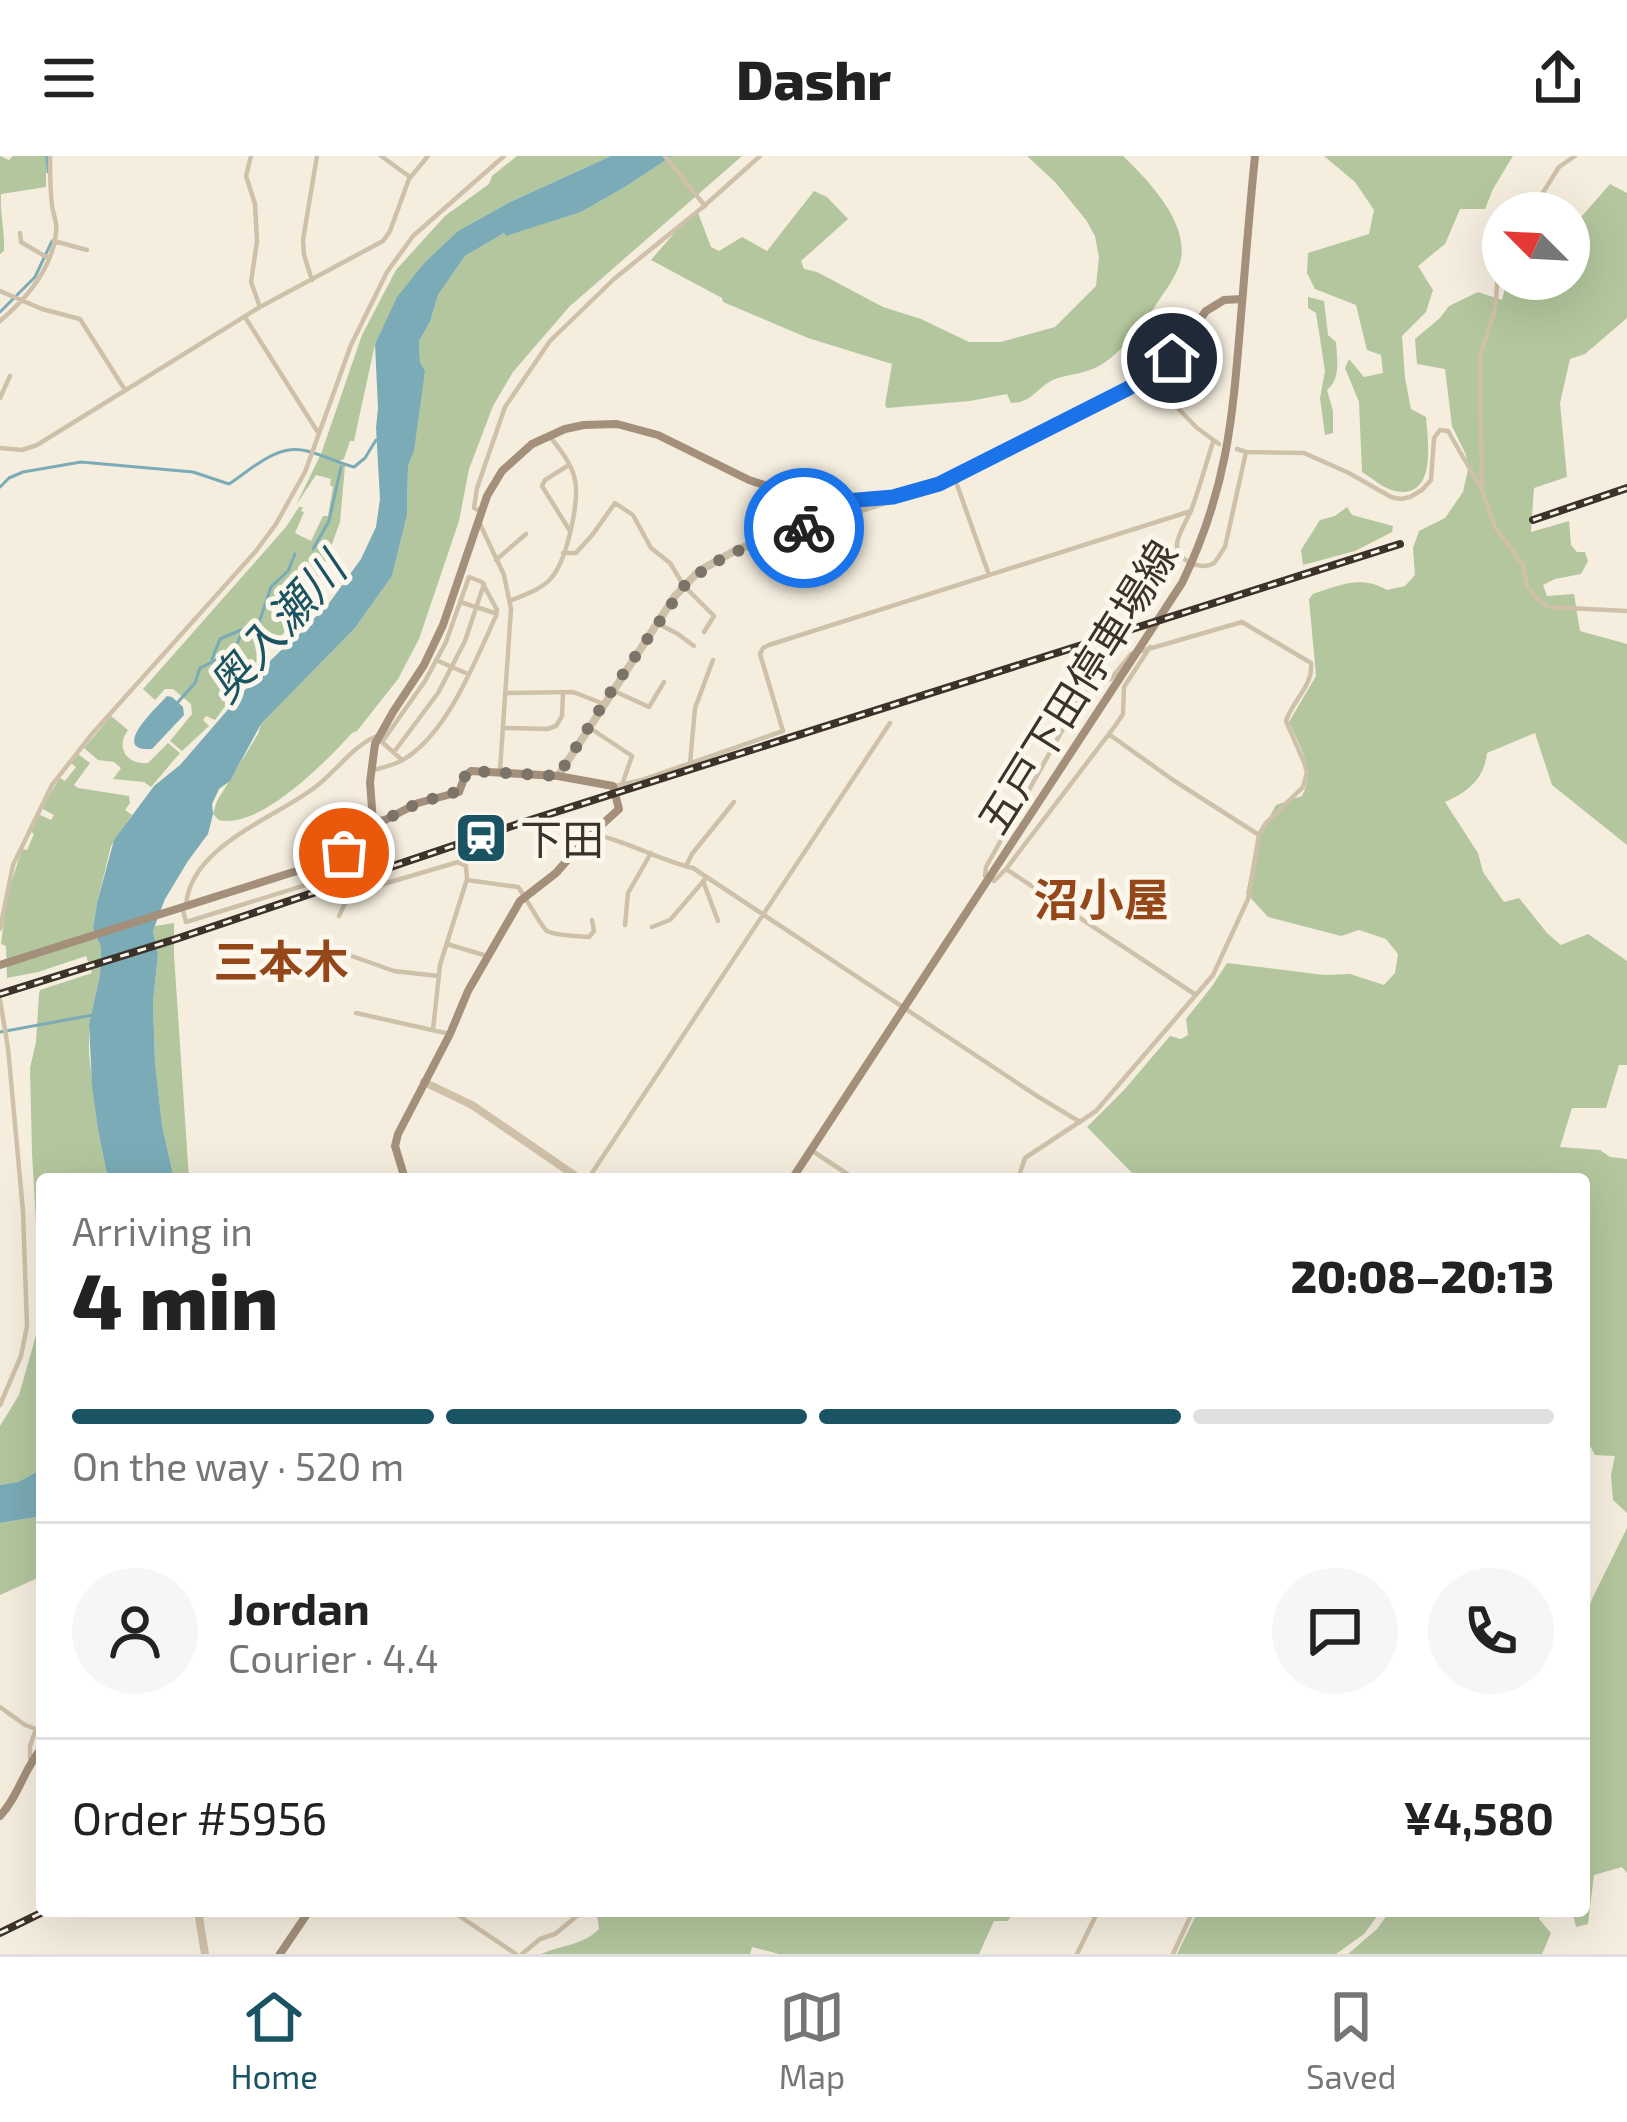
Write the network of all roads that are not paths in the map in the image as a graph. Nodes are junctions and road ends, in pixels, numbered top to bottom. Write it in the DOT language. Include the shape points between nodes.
graph roads {
  1 [pos="50,156"];
  2 [pos="251,156"];
  3 [pos="317,156"];
  4 [pos="381,156"];
  5 [pos="428,156"];
  6 [pos="504,156"];
  7 [pos="665,156"];
  8 [pos="760,156"];
  9 [pos="1255,156"];
  10 [pos="1575,156"];
  11 [pos="410,177"];
  12 [pos="1542,192"];
  13 [pos="704,203"];
  14 [pos="20,233"];
  15 [pos="55,241"];
  16 [pos="383,241"];
  17 [pos="87,250"];
  18 [pos="398,255"];
  19 [pos="48,258"];
  20 [pos="312,280"];
  21 [pos="0,291"];
  22 [pos="1242,299"];
  23 [pos="1496,300"];
  24 [pos="24,301"];
  25 [pos="260,307"];
  26 [pos="245,316"];
  27 [pos="0,321"];
  28 [pos="10,376"];
  29 [pos="1148,377"];
  30 [pos="125,390"];
  31 [pos="0,398"];
  32 [pos="319,434"];
  33 [pos="549,435"];
  34 [pos="0,448"];
  35 [pos="1238,449"];
  36 [pos="1246,452"];
  37 [pos="569,465"];
  38 [pos="955,477"];
  39 [pos="1482,490"];
  40 [pos="904,495"];
  41 [pos="836,502"];
  42 [pos="1191,511"];
  43 [pos="478,516"];
  44 [pos="839,518"];
  45 [pos="825,521"];
  46 [pos="570,531"];
  47 [pos="526,534"];
  48 [pos="563,553"];
  49 [pos="496,560"];
  50 [pos="989,575"];
  51 [pos="484,584"];
  52 [pos="684,586"];
  53 [pos="460,602"];
  54 [pos="510,602"];
  55 [pos="474,607"];
  56 [pos="1627,611"];
  57 [pos="496,612"];
  58 [pos="657,623"];
  59 [pos="704,632"];
  60 [pos="448,636"];
  61 [pos="464,643"];
  62 [pos="694,646"];
  63 [pos="1150,647"];
  64 [pos="436,660"];
  65 [pos="712,660"];
  66 [pos="452,667"];
  67 [pos="468,674"];
  68 [pos="664,682"];
  69 [pos="420,690"];
  70 [pos="612,690"];
  71 [pos="563,692"];
  72 [pos="507,694"];
  73 [pos="434,700"];
  74 [pos="604,704"];
  75 [pos="401,717"];
  76 [pos="890,723"];
  77 [pos="414,726"];
  78 [pos="505,728"];
  79 [pos="590,728"];
  80 [pos="1109,734"];
  81 [pos="380,736"];
  82 [pos="393,752"];
  83 [pos="402,760"];
  84 [pos="690,764"];
  85 [pos="370,771"];
  86 [pos="500,771"];
  87 [pos="558,776"];
  88 [pos="618,785"];
  89 [pos="734,802"];
  90 [pos="373,822"];
  91 [pos="593,834"];
  92 [pos="1259,835"];
  93 [pos="344,853"];
  94 [pos="651,853"];
  95 [pos="687,866"];
  96 [pos="1006,869"];
  97 [pos="348,872"];
  98 [pos="705,879"];
  99 [pos="989,879"];
  100 [pos="467,880"];
  101 [pos="353,893"];
  102 [pos="525,895"];
  103 [pos="181,907"];
  104 [pos="764,915"];
  105 [pos="339,916"];
  106 [pos="592,920"];
  107 [pos="718,921"];
  108 [pos="625,926"];
  109 [pos="652,927"];
  110 [pos="0,929"];
  111 [pos="446,944"];
  112 [pos="332,949"];
  113 [pos="487,956"];
  114 [pos="0,965"];
  115 [pos="438,976"];
  116 [pos="1197,995"];
  117 [pos="0,1000"];
  118 [pos="904,1007"];
  119 [pos="356,1013"];
  120 [pos="433,1030"];
  121 [pos="450,1034"];
  122 [pos="424,1082"];
  123 [pos="1080,1122"];
  124 [pos="811,1150"];
  125 [pos="404,1173"];
  126 [pos="575,1173"];
  127 [pos="588,1173"];
  128 [pos="796,1173"];
  129 [pos="846,1173"];
  130 [pos="1020,1173"];
  131 [pos="0,1405"];
  132 [pos="0,1707"];
  133 [pos="36,1729"];
  134 [pos="36,1735"];
  135 [pos="36,1756"];
  136 [pos="32,1762"];
  137 [pos="0,1816"];
  138 [pos="199,1917"];
  139 [pos="305,1917"];
  140 [pos="461,1917"];
  141 [pos="576,1917"];
  142 [pos="1095,1917"];
  143 [pos="1190,1917"];
  144 [pos="205,1954"];
  145 [pos="280,1954"];
  146 [pos="519,1954"];
  147 [pos="1077,1954"];
  148 [pos="1173,1954"];
  1 -- 15 [label="street"];
  2 -- 25 [label="street" via="251,282"];
  3 -- 20 [label="street" via="303,240"];
  4 -- 11 [label="street"];
  5 -- 11 [label="street"];
  6 -- 18 [label="street"];
  7 -- 13 [label="street"];
  8 -- 13 [label="street"];
  9 -- 22 [label="main road, 五戸下田停車場線"];
  10 -- 12 [label="street"];
  11 -- 16 [label="street"];
  13 -- 43 [label="street" via="601,291 530,367 496,428 474,504"];
  14 -- 19 [label="street" via="21,242"];
  15 -- 17 [label="street"];
  15 -- 19 [label="street"];
  16 -- 18 [label="street"];
  16 -- 20 [label="street"];
  18 -- 32 [label="street" via="356,332"];
  19 -- 24 [label="street"];
  20 -- 25 [label="street"];
  21 -- 24 [label="street"];
  22 -- 29 [label="main road" via="1206,311"];
  22 -- 99 [label="main road, 五戸下田停車場線" via="1228,452 1202,542"];
  23 -- 39 [label="street" via="1480,360"];
  24 -- 27 [label="street"];
  24 -- 30 [label="street" via="80,319"];
  25 -- 26 [label="street"];
  26 -- 30 [label="street"];
  26 -- 32 [label="street"];
  28 -- 31 [label="street"];
  29 -- 38 [label="main road"];
  29 -- 42 [label="street" via="1216,443"];
  30 -- 34 [label="street" via="37,445"];
  32 -- 110 [label="street" via="256,551 52,785 13,865"];
  33 -- 37 [label="street"];
  33 -- 41 [label="main road" via="601,423 633,427 773,490"];
  33 -- 43 [label="main road" via="512,460"];
  35 -- 36 [label="street"];
  36 -- 39 [label="street" via="1304,453 1400,499 1431,480 1434,438 1444,429"];
  36 -- 42 [label="street" via="1225,547 1209,566 1177,550"];
  37 -- 46 [label="street" via="576,487"];
  37 -- 46 [label="street" via="542,486"];
  38 -- 40 [label="main road"];
  38 -- 50 [label="street"];
  39 -- 56 [label="street" via="1536,598 1568,610"];
  40 -- 41 [label="main road"];
  40 -- 44 [label="street"];
  41 -- 44 [label="street"];
  41 -- 45 [label="street"];
  42 -- 50 [label="street"];
  43 -- 49 [label="street"];
  43 -- 81 [label="main road" via="443,626"];
  44 -- 45 [label="street"];
  45 -- 52 [label="street" via="723,556"];
  46 -- 48 [label="street"];
  47 -- 49 [label="street"];
  48 -- 52 [label="street" via="576,553 619,503"];
  48 -- 54 [label="street" via="552,577"];
  49 -- 54 [label="street"];
  50 -- 84 [label="street" via="763,648 783,731"];
  51 -- 53 [label="street" via="469,577"];
  51 -- 55 [label="street"];
  51 -- 57 [label="street"];
  52 -- 58 [label="street"];
  52 -- 59 [label="street" via="714,616"];
  53 -- 55 [label="street"];
  53 -- 60 [label="street"];
  54 -- 57 [label="street"];
  54 -- 72 [label="street"];
  55 -- 57 [label="street"];
  55 -- 61 [label="street"];
  57 -- 67 [label="street"];
  58 -- 62 [label="street"];
  58 -- 70 [label="street"];
  60 -- 61 [label="street"];
  60 -- 64 [label="street"];
  61 -- 66 [label="street"];
  63 -- 80 [label="street" via="1124,686 1123,714"];
  63 -- 92 [label="street" via="1242,622 1311,664 1286,722 1307,773 1303,787"];
  63 -- 99 [label="street" via="1082,695 986,867"];
  64 -- 66 [label="street"];
  64 -- 69 [label="street"];
  65 -- 84 [label="street" via="695,708"];
  66 -- 67 [label="street"];
  66 -- 73 [label="street"];
  67 -- 83 [label="street" via="429,736"];
  68 -- 70 [label="street" via="649,707"];
  69 -- 73 [label="street"];
  69 -- 75 [label="street"];
  70 -- 74 [label="street"];
  71 -- 72 [label="street"];
  71 -- 74 [label="street"];
  71 -- 78 [label="street" via="556,726"];
  72 -- 78 [label="street"];
  73 -- 77 [label="street"];
  74 -- 79 [label="street"];
  75 -- 77 [label="street"];
  75 -- 82 [label="street" via="382,742"];
  76 -- 104 [label="street"];
  77 -- 82 [label="street"];
  78 -- 86 [label="street"];
  79 -- 87 [label="street"];
  79 -- 88 [label="street" via="632,756"];
  80 -- 92 [label="street"];
  80 -- 96 [label="street"];
  81 -- 85 [label="main road"];
  81 -- 103 [label="street" via="211,856"];
  82 -- 83 [label="street"];
  83 -- 85 [label="street"];
  84 -- 88 [label="street"];
  85 -- 90 [label="main road"];
  86 -- 87 [label="main road"];
  86 -- 90 [label="main road" via="467,773 455,794"];
  87 -- 88 [label="main road"];
  88 -- 91 [label="main road" via="619,809"];
  89 -- 95 [label="street"];
  90 -- 93 [label="main road"];
  91 -- 94 [label="street"];
  91 -- 102 [label="main road"];
  92 -- 116 [label="street" via="1248,899"];
  93 -- 97 [label="street"];
  93 -- 103 [label="main road"];
  94 -- 95 [label="street"];
  94 -- 108 [label="street" via="628,893"];
  95 -- 98 [label="street"];
  96 -- 99 [label="street"];
  96 -- 116 [label="street"];
  97 -- 101 [label="street"];
  97 -- 103 [label="street" via="186,922"];
  98 -- 104 [label="street"];
  98 -- 107 [label="street"];
  98 -- 109 [label="street" via="670,920"];
  99 -- 118 [label="main road, 五戸下田停車場線"];
  100 -- 101 [label="street" via="458,862"];
  100 -- 102 [label="street" via="514,885"];
  100 -- 111 [label="street"];
  101 -- 105 [label="street"];
  102 -- 106 [label="street" via="548,931 589,937"];
  102 -- 113 [label="main road"];
  103 -- 114 [label="main road"];
  104 -- 118 [label="street"];
  104 -- 127 [label="street"];
  111 -- 113 [label="street"];
  111 -- 115 [label="street"];
  112 -- 115 [label="street" via="394,971"];
  113 -- 121 [label="main road"];
  115 -- 120 [label="street"];
  116 -- 123 [label="street"];
  117 -- 131 [label="street" via="27,1326"];
  118 -- 123 [label="street"];
  118 -- 124 [label="main road, 五戸下田停車場線"];
  119 -- 120 [label="street"];
  120 -- 121 [label="street"];
  121 -- 122 [label="main road"];
  122 -- 125 [label="main road" via="396,1142"];
  122 -- 126 [label="street"];
  123 -- 130 [label="street" via="1025,1158"];
  124 -- 128 [label="main road, 五戸下田停車場線"];
  124 -- 129 [label="street"];
  132 -- 133 [label="street"];
  134 -- 136 [label="street"];
  135 -- 136 [label="main road"];
  136 -- 137 [label="main road"];
  138 -- 144 [label="street"];
  139 -- 145 [label="main road"];
  140 -- 146 [label="street"];
  141 -- 146 [label="street"];
  142 -- 147 [label="street"];
  143 -- 148 [label="street"];
}
